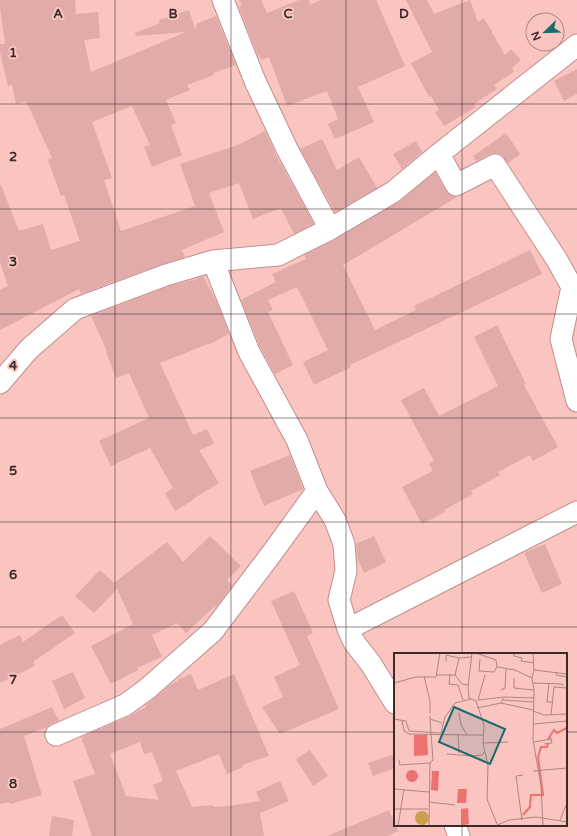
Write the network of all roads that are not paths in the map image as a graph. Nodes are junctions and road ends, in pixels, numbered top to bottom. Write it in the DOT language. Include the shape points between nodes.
graph roads {
  1 [pos="223,0"];
  2 [pos="577,45"];
  3 [pos="439,154"];
  4 [pos="330,229"];
  5 [pos="213,261"];
  6 [pos="0,384"];
  7 [pos="577,401"];
  8 [pos="317,491"];
  9 [pos="577,512"];
  10 [pos="348,629"];
  11 [pos="394,701"];
  12 [pos="56,735"];
  13 [pos="455,826"];
  14 [pos="459,836"];
  1 -- 4 [label="street" via="255,81 287,149"];
  2 -- 3 [label="street"];
  3 -- 4 [label="street" via="394,192"];
  3 -- 7 [label="street" via="456,185 495,165 572,287 561,339"];
  4 -- 5 [label="street" via="278,255"];
  5 -- 6 [label="street" via="166,275 76,309 29,349"];
  5 -- 8 [label="street" via="250,352 297,440"];
  8 -- 10 [label="street" via="335,520 344,544 346,571 339,600"];
  8 -- 12 [label="street" via="213,631 125,705"];
  9 -- 10 [label="street"];
  10 -- 11 [label="street"];
  13 -- 14 [label="street"];
}
